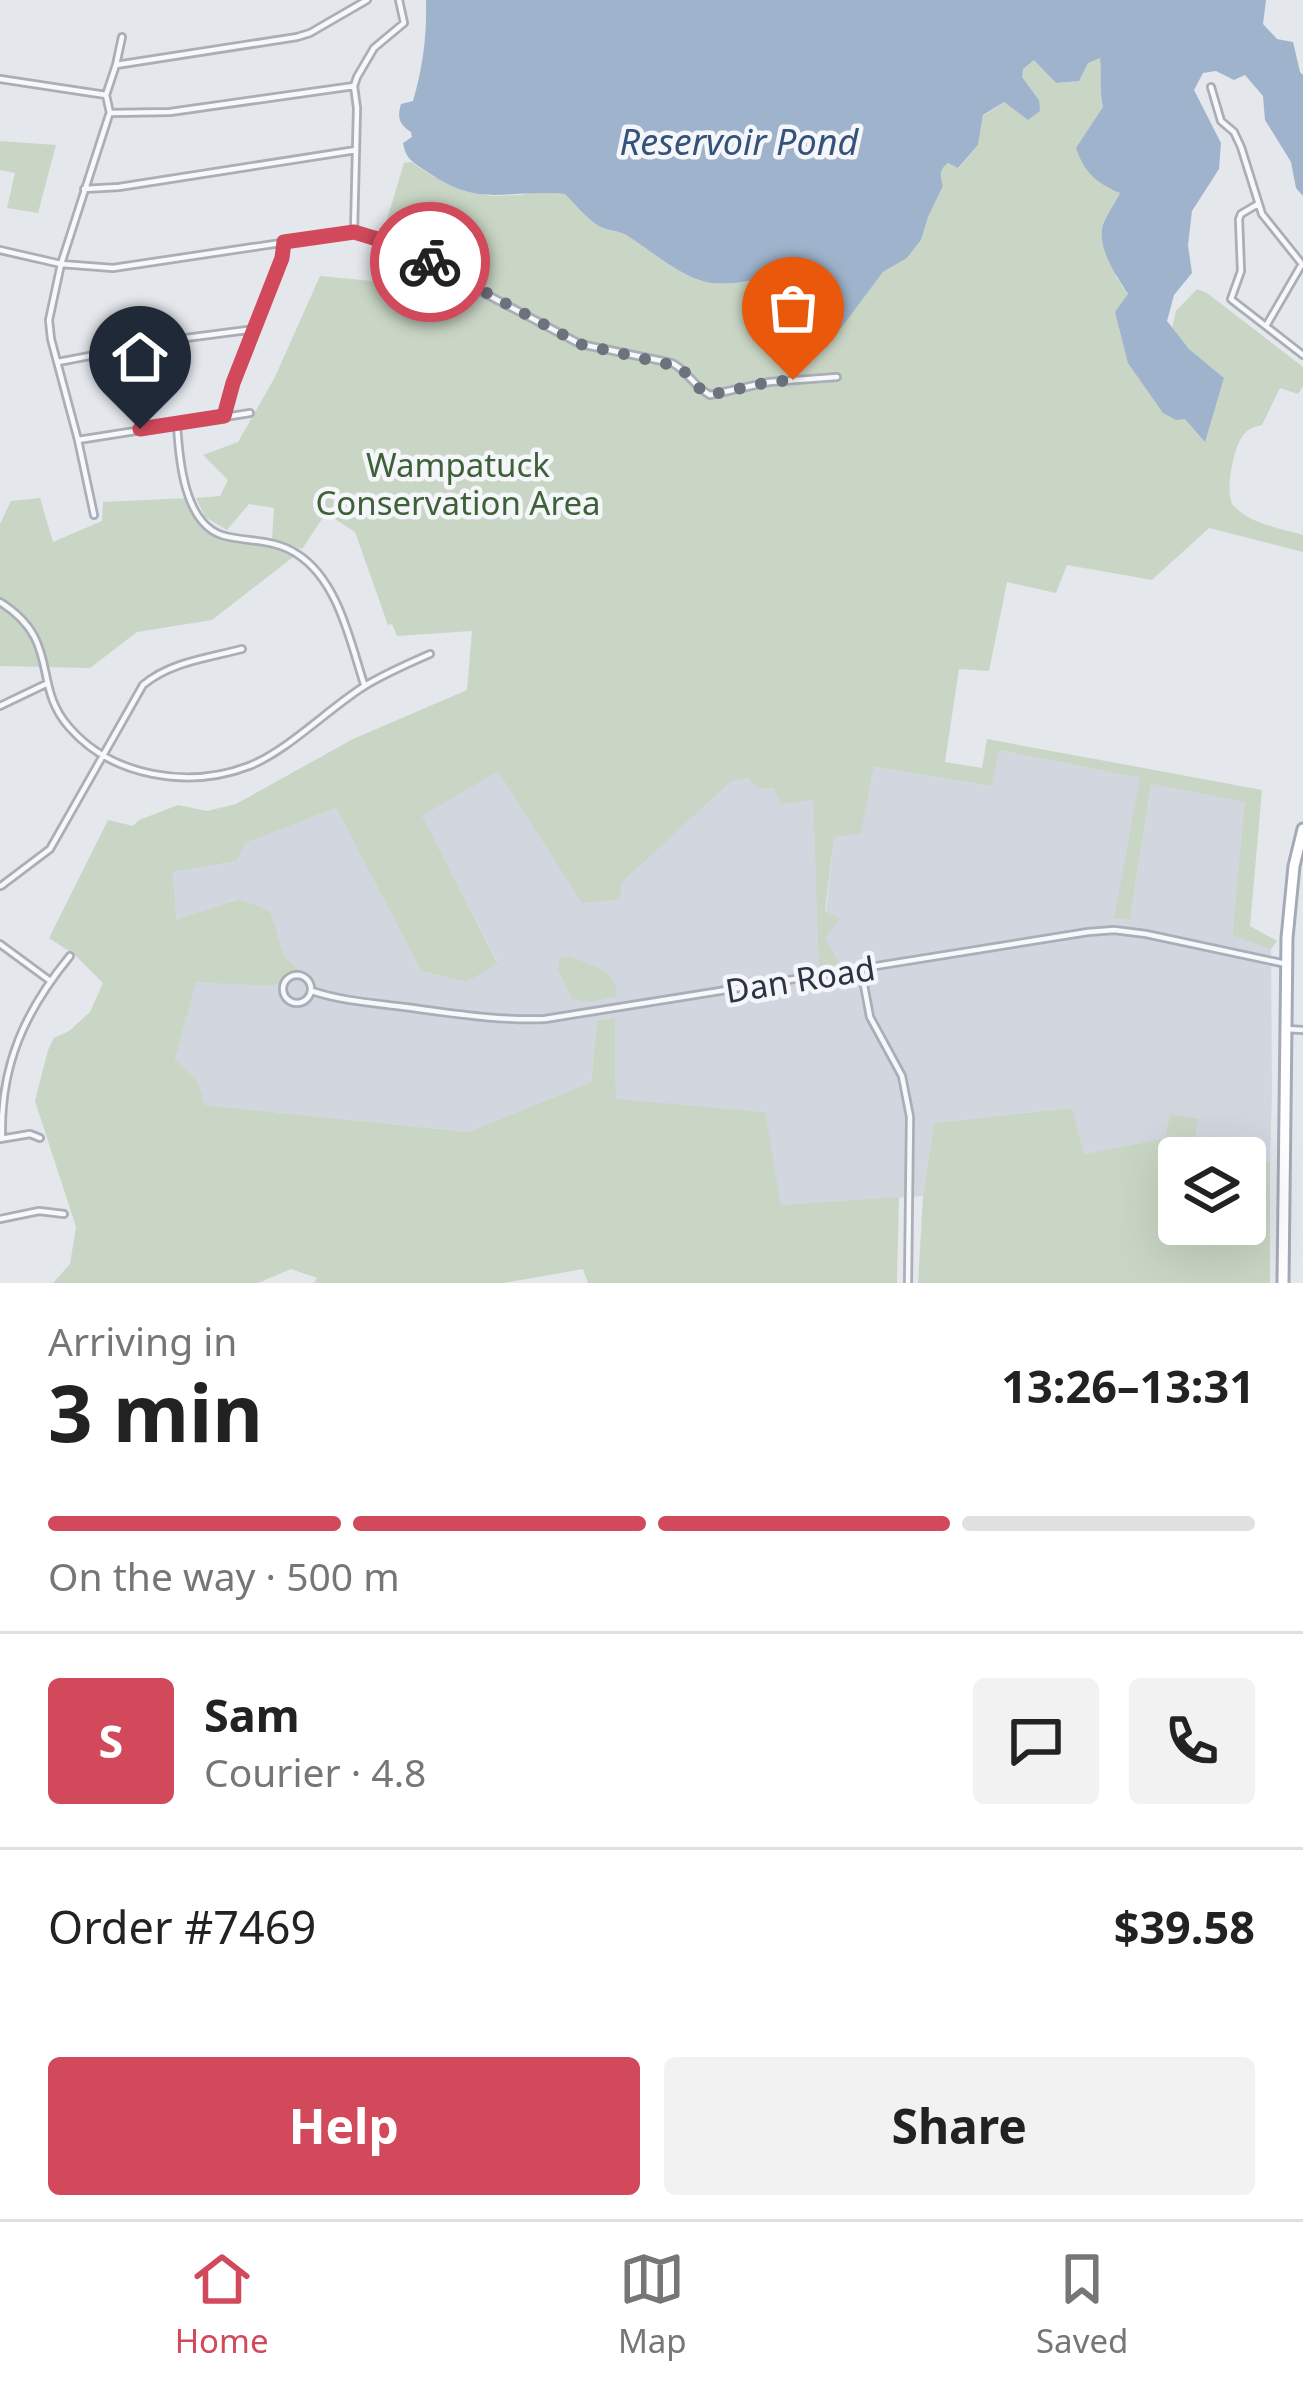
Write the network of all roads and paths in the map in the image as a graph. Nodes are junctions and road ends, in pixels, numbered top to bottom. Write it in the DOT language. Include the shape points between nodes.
graph roads {
  1 [pos="367,0"];
  2 [pos="399,0"];
  3 [pos="122,37"];
  4 [pos="116,65"];
  5 [pos="0,80"];
  6 [pos="355,86"];
  7 [pos="1211,87"];
  8 [pos="106,95"];
  9 [pos="110,113"];
  10 [pos="356,150"];
  11 [pos="84,190"];
  12 [pos="1258,204"];
  13 [pos="354,232"];
  14 [pos="284,242"];
  15 [pos="0,250"];
  16 [pos="61,264"];
  17 [pos="1267,326"];
  18 [pos="255,329"];
  19 [pos="1303,355"];
  20 [pos="58,362"];
  21 [pos="837,377"];
  22 [pos="250,413"];
  23 [pos="224,416"];
  24 [pos="177,424"];
  25 [pos="78,440"];
  26 [pos="94,515"];
  27 [pos="0,602"];
  28 [pos="242,649"];
  29 [pos="430,654"];
  30 [pos="48,683"];
  31 [pos="364,686"];
  32 [pos="0,706"];
  33 [pos="104,754"];
  34 [pos="1303,829"];
  35 [pos="2,886"];
  36 [pos="0,944"];
  37 [pos="70,956"];
  38 [pos="1286,964"];
  39 [pos="861,969"];
  40 [pos="50,981"];
  41 [pos="312,991"];
  42 [pos="1286,1029"];
  43 [pos="1303,1030"];
  44 [pos="0,1066"];
  45 [pos="10,1071"];
  46 [pos="1,1138"];
  47 [pos="40,1138"];
  48 [pos="64,1214"];
  49 [pos="0,1219"];
  50 [pos="908,1283"];
  51 [pos="1283,1283"];
  1 -- 4 [label="street" via="297,37"];
  2 -- 6 [label="street" via="404,23 374,48"];
  3 -- 4 [label="street"];
  4 -- 8 [label="street"];
  5 -- 8 [label="street"];
  6 -- 9 [label="street"];
  6 -- 10 [label="street"];
  7 -- 12 [label="street"];
  8 -- 9 [label="street"];
  9 -- 11 [label="street"];
  10 -- 11 [label="street"];
  10 -- 13 [label="street"];
  11 -- 16 [label="street"];
  12 -- 17 [label="street" via="1302,264"];
  12 -- 17 [label="street" via="1239,219 1241,272 1230,298"];
  13 -- 14 [label="street"];
  13 -- 21 [label="street" via="411,253 580,344 680,367 710,395"];
  14 -- 16 [label="street" via="113,268"];
  14 -- 18 [label="street"];
  15 -- 16 [label="street"];
  16 -- 20 [label="street" via="49,320"];
  17 -- 19 [label="street"];
  18 -- 20 [label="street"];
  18 -- 23 [label="street"];
  20 -- 25 [label="street"];
  22 -- 23 [label="street"];
  23 -- 24 [label="street"];
  24 -- 25 [label="street"];
  24 -- 31 [label="street" via="193,512 217,533 289,549 317,572"];
  25 -- 26 [label="street"];
  27 -- 30 [label="street" via="28,623"];
  28 -- 33 [label="street" via="154,676"];
  29 -- 31 [label="street"];
  30 -- 32 [label="street"];
  30 -- 33 [label="street" via="65,723"];
  31 -- 33 [label="street" via="263,758 218,774 157,775"];
  33 -- 35 [label="street" via="50,849"];
  34 -- 38 [label="main road"];
  36 -- 40 [label="street"];
  37 -- 40 [label="street"];
  38 -- 39 [label="street, Dan Road" via="1114,930"];
  38 -- 42 [label="main road"];
  39 -- 41 [label="street, Dan Road" via="525,1020"];
  39 -- 50 [label="street" via="870,1017 902,1076 910,1117"];
  40 -- 45 [label="street" via="22,1027"];
  41 -- 41 [label="street, Dan Road" via="302,975 283,985 294,1004"];
  42 -- 43 [label="street"];
  42 -- 51 [label="main road"];
  44 -- 45 [label="street"];
  45 -- 46 [label="street"];
  46 -- 47 [label="street"];
  48 -- 49 [label="street"];
}
